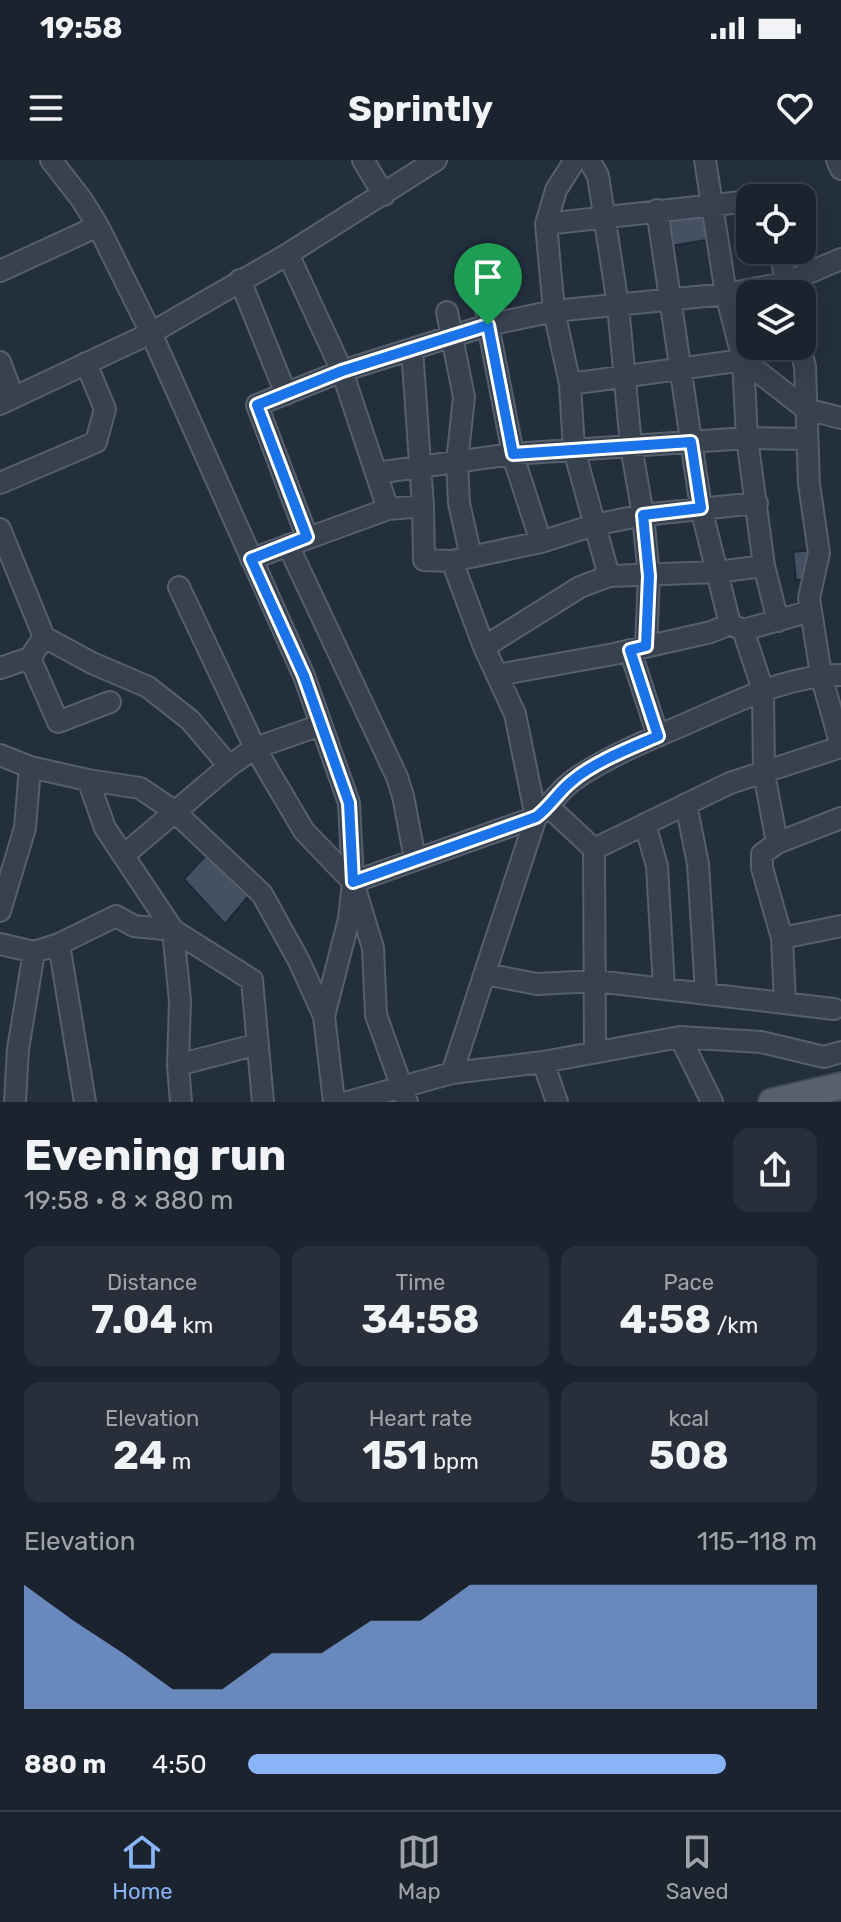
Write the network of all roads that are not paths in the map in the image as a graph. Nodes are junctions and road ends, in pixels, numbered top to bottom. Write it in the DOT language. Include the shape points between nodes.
graph roads {
  1 [pos="51,160"];
  2 [pos="363,160"];
  3 [pos="436,160"];
  4 [pos="575,160"];
  5 [pos="589,160"];
  6 [pos="705,160"];
  7 [pos="837,160"];
  8 [pos="841,169"];
  9 [pos="384,195"];
  10 [pos="736,202"];
  11 [pos="712,205"];
  12 [pos="657,210"];
  13 [pos="605,216"];
  14 [pos="546,224"];
  15 [pos="98,226"];
  16 [pos="288,254"];
  17 [pos="841,259"];
  18 [pos="0,271"];
  19 [pos="240,280"];
  20 [pos="802,280"];
  21 [pos="483,281"];
  22 [pos="736,293"];
  23 [pos="726,294"];
  24 [pos="672,300"];
  25 [pos="618,305"];
  26 [pos="554,311"];
  27 [pos="447,312"];
  28 [pos="488,325"];
  29 [pos="151,333"];
  30 [pos="736,333"];
  31 [pos="450,337"];
  32 [pos="412,349"];
  33 [pos="743,360"];
  34 [pos="803,360"];
  35 [pos="0,362"];
  36 [pos="86,363"];
  37 [pos="683,369"];
  38 [pos="342,371"];
  39 [pos="624,376"];
  40 [pos="570,384"];
  41 [pos="286,394"];
  42 [pos="7,401"];
  43 [pos="806,409"];
  44 [pos="841,418"];
  45 [pos="747,438"];
  46 [pos="805,439"];
  47 [pos="691,442"];
  48 [pos="631,446"];
  49 [pos="574,450"];
  50 [pos="513,454"];
  51 [pos="457,462"];
  52 [pos="421,466"];
  53 [pos="376,473"];
  54 [pos="0,483"];
  55 [pos="757,503"];
  56 [pos="423,506"];
  57 [pos="701,508"];
  58 [pos="388,509"];
  59 [pos="643,515"];
  60 [pos="594,525"];
  61 [pos="0,529"];
  62 [pos="307,537"];
  63 [pos="541,542"];
  64 [pos="288,545"];
  65 [pos="251,559"];
  66 [pos="462,559"];
  67 [pos="764,566"];
  68 [pos="717,572"];
  69 [pos="609,576"];
  70 [pos="649,576"];
  71 [pos="179,587"];
  72 [pos="811,611"];
  73 [pos="778,621"];
  74 [pos="737,627"];
  75 [pos="44,637"];
  76 [pos="484,647"];
  77 [pos="638,648"];
  78 [pos="30,658"];
  79 [pos="0,668"];
  80 [pos="497,675"];
  81 [pos="831,675"];
  82 [pos="763,690"];
  83 [pos="110,702"];
  84 [pos="321,725"];
  85 [pos="658,736"];
  86 [pos="841,746"];
  87 [pos="255,748"];
  88 [pos="0,755"];
  89 [pos="229,766"];
  90 [pos="30,767"];
  91 [pos="764,773"];
  92 [pos="88,780"];
  93 [pos="686,804"];
  94 [pos="174,811"];
  95 [pos="542,812"];
  96 [pos="841,818"];
  97 [pos="645,824"];
  98 [pos="777,843"];
  99 [pos="594,849"];
  100 [pos="124,855"];
  101 [pos="415,859"];
  102 [pos="353,882"];
  103 [pos="0,911"];
  104 [pos="841,926"];
  105 [pos="173,930"];
  106 [pos="782,938"];
  107 [pos="0,944"];
  108 [pos="59,944"];
  109 [pos="34,952"];
  110 [pos="485,974"];
  111 [pos="596,981"];
  112 [pos="664,988"];
  113 [pos="706,992"];
  114 [pos="785,1003"];
  115 [pos="834,1009"];
  116 [pos="324,1016"];
  117 [pos="680,1037"];
  118 [pos="258,1044"];
  119 [pos="595,1052"];
  120 [pos="832,1054"];
  121 [pos="543,1062"];
  122 [pos="178,1065"];
  123 [pos="452,1073"];
  124 [pos="821,1093"];
  125 [pos="404,1094"];
  126 [pos="15,1102"];
  127 [pos="85,1102"];
  128 [pos="181,1102"];
  129 [pos="263,1102"];
  130 [pos="334,1102"];
  131 [pos="348,1102"];
  132 [pos="557,1102"];
  133 [pos="712,1102"];
  134 [pos="772,1102"];
  1 -- 15 [label="street"];
  2 -- 9 [label="street"];
  3 -- 9 [label="street"];
  4 -- 14 [label="street" via="556,190"];
  5 -- 13 [label="street" via="598,176"];
  6 -- 11 [label="street"];
  7 -- 8 [label="street"];
  9 -- 16 [label="street"];
  10 -- 11 [label="street"];
  11 -- 12 [label="street"];
  11 -- 23 [label="street"];
  12 -- 13 [label="street"];
  12 -- 24 [label="street"];
  13 -- 14 [label="street"];
  13 -- 25 [label="street"];
  14 -- 26 [label="street"];
  15 -- 18 [label="street"];
  15 -- 29 [label="street"];
  16 -- 19 [label="street"];
  16 -- 38 [label="street"];
  17 -- 20 [label="street"];
  19 -- 29 [label="street"];
  19 -- 41 [label="street"];
  21 -- 28 [label="street"];
  22 -- 23 [label="street"];
  23 -- 24 [label="street"];
  23 -- 30 [label="street"];
  24 -- 25 [label="street"];
  24 -- 37 [label="street"];
  25 -- 26 [label="street"];
  25 -- 39 [label="street"];
  26 -- 28 [label="street"];
  26 -- 40 [label="street"];
  27 -- 31 [label="street"];
  28 -- 31 [label="street"];
  28 -- 50 [label="street"];
  29 -- 36 [label="street"];
  29 -- 65 [label="street"];
  31 -- 32 [label="street"];
  31 -- 51 [label="street" via="464,397"];
  32 -- 38 [label="street"];
  32 -- 52 [label="street"];
  33 -- 37 [label="street"];
  33 -- 43 [label="street"];
  33 -- 45 [label="street"];
  34 -- 43 [label="street"];
  35 -- 42 [label="street"];
  36 -- 42 [label="street"];
  36 -- 54 [label="street" via="105,409 96,442"];
  37 -- 39 [label="street"];
  37 -- 47 [label="street"];
  38 -- 41 [label="street"];
  38 -- 53 [label="street"];
  39 -- 40 [label="street"];
  39 -- 48 [label="street"];
  40 -- 49 [label="street"];
  41 -- 62 [label="street" via="257,405"];
  43 -- 44 [label="street"];
  43 -- 46 [label="street"];
  45 -- 46 [label="street"];
  45 -- 47 [label="street"];
  45 -- 55 [label="street"];
  46 -- 72 [label="street" via="819,553"];
  47 -- 48 [label="street"];
  47 -- 57 [label="street"];
  48 -- 49 [label="street"];
  48 -- 59 [label="street"];
  49 -- 50 [label="street"];
  49 -- 60 [label="street"];
  50 -- 51 [label="street"];
  50 -- 63 [label="street"];
  51 -- 52 [label="street"];
  51 -- 66 [label="street"];
  52 -- 53 [label="street"];
  52 -- 56 [label="street"];
  53 -- 58 [label="street"];
  55 -- 57 [label="street"];
  55 -- 67 [label="street"];
  56 -- 58 [label="street"];
  56 -- 66 [label="street" via="424,560"];
  57 -- 59 [label="street"];
  57 -- 68 [label="street"];
  58 -- 62 [label="street"];
  59 -- 60 [label="street"];
  59 -- 70 [label="street"];
  60 -- 63 [label="street"];
  60 -- 69 [label="street"];
  61 -- 75 [label="street"];
  62 -- 64 [label="street"];
  63 -- 66 [label="street"];
  64 -- 65 [label="street"];
  64 -- 101 [label="street" via="397,777"];
  65 -- 84 [label="street"];
  66 -- 76 [label="street"];
  67 -- 68 [label="street"];
  67 -- 73 [label="street"];
  68 -- 70 [label="street"];
  68 -- 74 [label="street"];
  69 -- 70 [label="street"];
  69 -- 76 [label="street" via="580,587"];
  70 -- 77 [label="street"];
  71 -- 87 [label="street"];
  72 -- 73 [label="street"];
  72 -- 81 [label="street"];
  73 -- 74 [label="street"];
  74 -- 77 [label="street"];
  74 -- 82 [label="street"];
  75 -- 78 [label="street"];
  75 -- 89 [label="street" via="148,687 190,720"];
  76 -- 80 [label="street"];
  77 -- 80 [label="street"];
  77 -- 85 [label="street"];
  78 -- 79 [label="street"];
  78 -- 83 [label="street" via="58,722"];
  80 -- 95 [label="street" via="515,714"];
  81 -- 82 [label="street"];
  81 -- 86 [label="street"];
  82 -- 85 [label="street"];
  82 -- 91 [label="street"];
  84 -- 87 [label="street"];
  84 -- 102 [label="street" via="349,803"];
  85 -- 95 [label="street" via="572,781"];
  86 -- 91 [label="street"];
  87 -- 89 [label="street"];
  87 -- 102 [label="street" via="304,831"];
  88 -- 90 [label="street"];
  89 -- 94 [label="street"];
  90 -- 92 [label="street"];
  90 -- 103 [label="street" via="25,828"];
  91 -- 93 [label="street"];
  91 -- 98 [label="street"];
  92 -- 94 [label="street" via="140,788"];
  92 -- 100 [label="street" via="105,828"];
  93 -- 97 [label="street"];
  93 -- 113 [label="street" via="698,864"];
  94 -- 100 [label="street"];
  94 -- 116 [label="street" via="262,894"];
  95 -- 99 [label="street"];
  95 -- 101 [label="street"];
  95 -- 110 [label="street"];
  96 -- 98 [label="street"];
  97 -- 99 [label="street"];
  97 -- 112 [label="street" via="657,866"];
  98 -- 106 [label="street" via="762,854 762,868"];
  99 -- 111 [label="street"];
  100 -- 105 [label="street"];
  101 -- 102 [label="street"];
  102 -- 116 [label="street"];
  102 -- 125 [label="street" via="373,948 376,1015"];
  104 -- 106 [label="street"];
  105 -- 108 [label="street" via="134,926 116,916"];
  105 -- 118 [label="street" via="252,980"];
  105 -- 122 [label="street" via="180,1001"];
  106 -- 114 [label="street"];
  107 -- 109 [label="street"];
  108 -- 109 [label="street"];
  108 -- 127 [label="street"];
  109 -- 126 [label="street"];
  110 -- 111 [label="street" via="537,984"];
  110 -- 123 [label="street"];
  111 -- 112 [label="street"];
  111 -- 119 [label="street"];
  112 -- 113 [label="street"];
  113 -- 114 [label="street"];
  114 -- 115 [label="street"];
  116 -- 130 [label="street"];
  117 -- 119 [label="street"];
  117 -- 120 [label="street" via="761,1042"];
  117 -- 133 [label="street"];
  118 -- 122 [label="street"];
  118 -- 129 [label="street"];
  119 -- 121 [label="street"];
  120 -- 124 [label="street"];
  121 -- 123 [label="street"];
  121 -- 132 [label="street"];
  122 -- 128 [label="street"];
  123 -- 125 [label="street"];
  124 -- 134 [label="main road"];
  125 -- 131 [label="street"];
}
